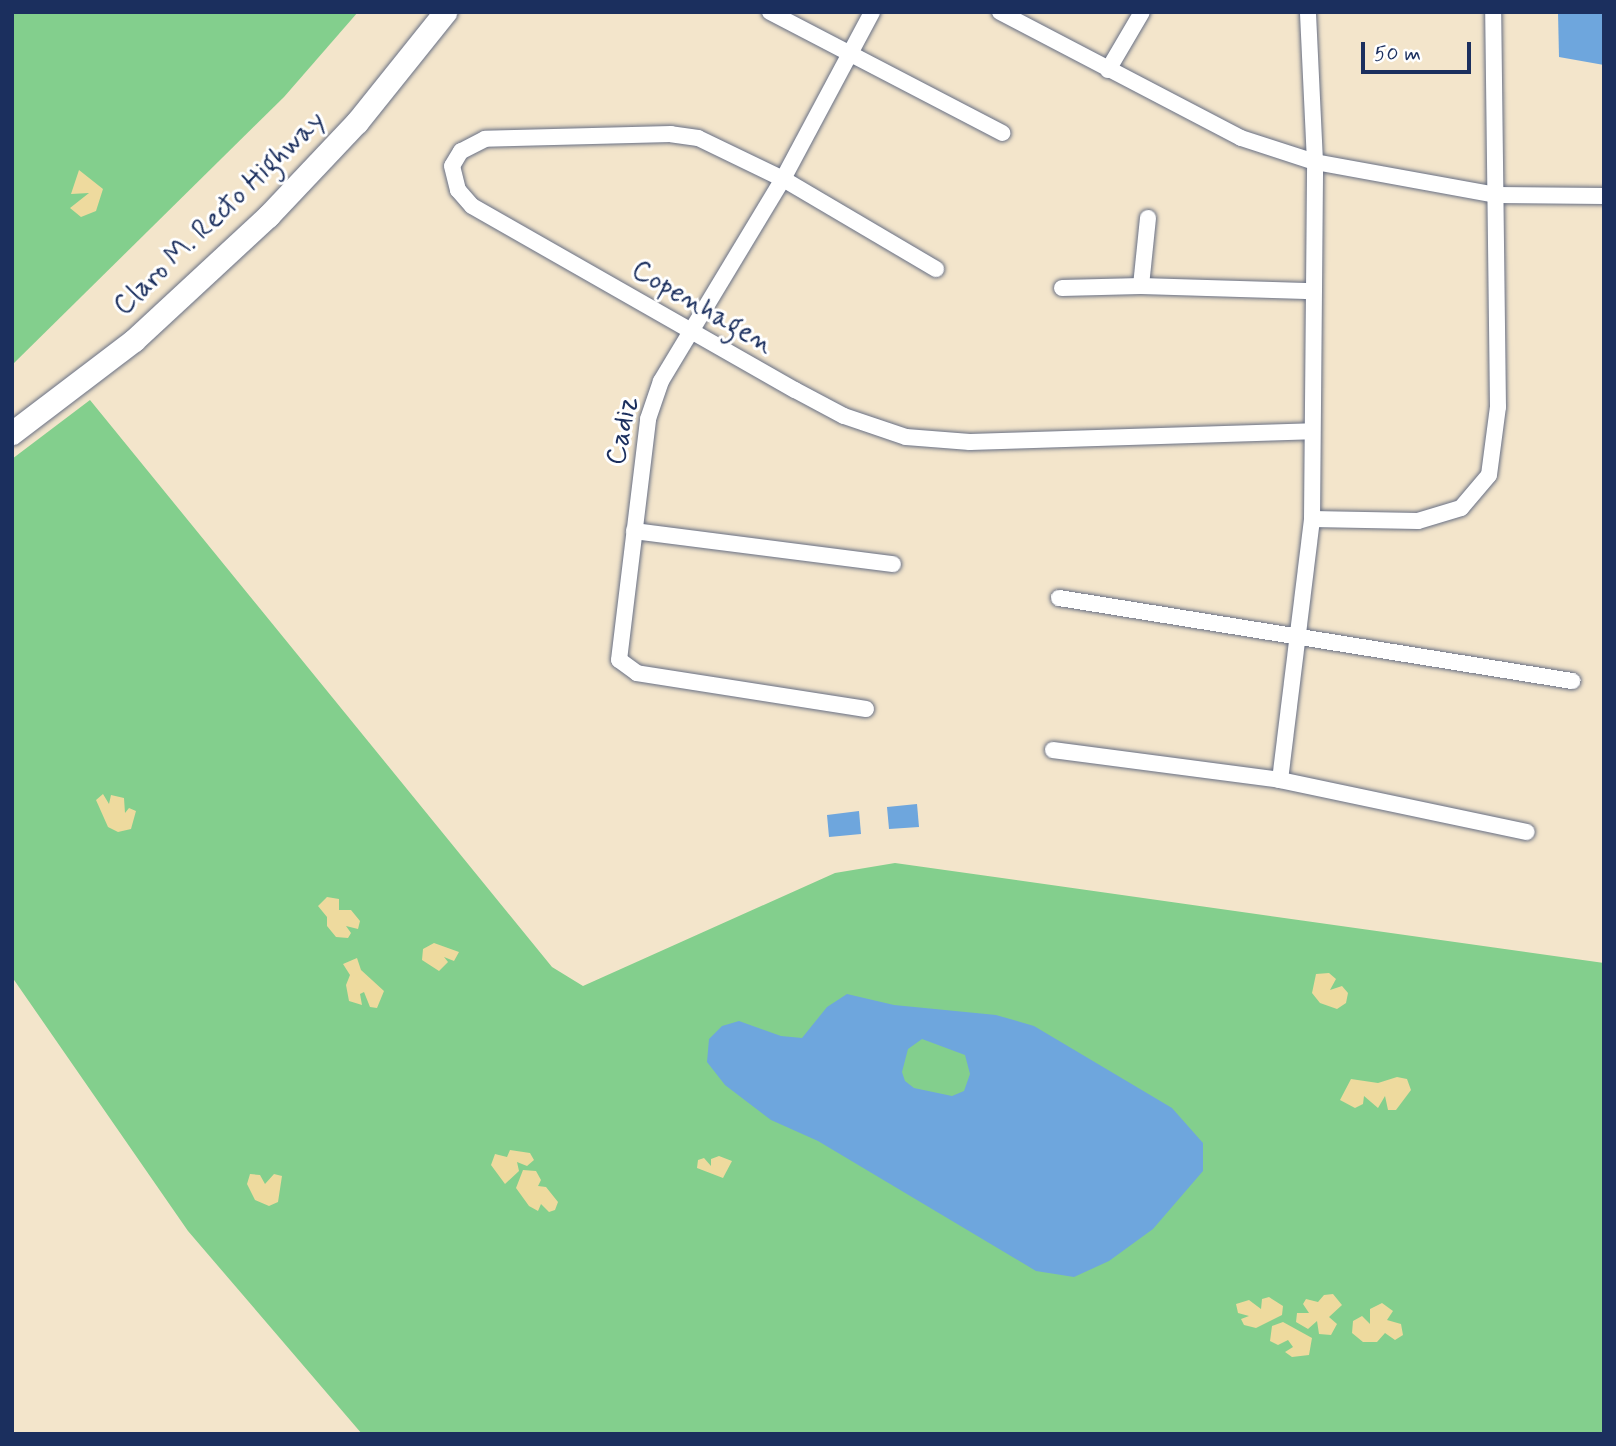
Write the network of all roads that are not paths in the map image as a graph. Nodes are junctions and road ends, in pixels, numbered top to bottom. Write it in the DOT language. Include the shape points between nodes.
graph roads {
  1 [pos="445,12"];
  2 [pos="770,12"];
  3 [pos="872,12"];
  4 [pos="1000,12"];
  5 [pos="1142,12"];
  6 [pos="1308,12"];
  7 [pos="1493,12"];
  8 [pos="853,56"];
  9 [pos="1108,70"];
  10 [pos="1002,133"];
  11 [pos="1315,162"];
  12 [pos="783,179"];
  13 [pos="1497,195"];
  14 [pos="1604,196"];
  15 [pos="1148,218"];
  16 [pos="936,269"];
  17 [pos="1141,286"];
  18 [pos="1062,288"];
  19 [pos="1314,291"];
  20 [pos="690,331"];
  21 [pos="1312,431"];
  22 [pos="12,433"];
  23 [pos="1312,519"];
  24 [pos="634,531"];
  25 [pos="893,564"];
  26 [pos="1059,598"];
  27 [pos="1300,636"];
  28 [pos="1572,681"];
  29 [pos="866,709"];
  30 [pos="1053,750"];
  31 [pos="1280,780"];
  32 [pos="1527,832"];
  1 -- 22 [label="main road, Claro M. Recto Highway" via="365,113 268,216 134,340"];
  2 -- 8 [label="street"];
  3 -- 8 [label="street, Cadiz"];
  4 -- 9 [label="street"];
  5 -- 9 [label="street"];
  6 -- 11 [label="street"];
  7 -- 13 [label="street"];
  8 -- 10 [label="street"];
  8 -- 12 [label="street, Cadiz"];
  9 -- 11 [label="street" via="1241,138"];
  11 -- 13 [label="street"];
  11 -- 19 [label="street"];
  12 -- 16 [label="street, Copenhagen"];
  12 -- 20 [label="street, Cadiz"];
  12 -- 20 [label="street, Copenhagen" via="698,138 671,134 485,139 461,151 452,166 458,190 472,206"];
  13 -- 14 [label="street"];
  13 -- 23 [label="street" via="1498,407 1489,475 1461,508 1418,521"];
  15 -- 17 [label="street"];
  17 -- 18 [label="street"];
  17 -- 19 [label="street"];
  19 -- 21 [label="street"];
  20 -- 21 [label="street, Copenhagen" via="844,416 906,437 970,442"];
  20 -- 24 [label="street, Cadiz" via="661,381 648,419"];
  21 -- 23 [label="street"];
  23 -- 27 [label="street"];
  24 -- 25 [label="street"];
  24 -- 29 [label="street, Cadiz" via="620,660 626,668"];
  26 -- 27 [label="street"];
  27 -- 28 [label="street"];
  27 -- 31 [label="street"];
  30 -- 31 [label="street"];
  31 -- 32 [label="street"];
}
